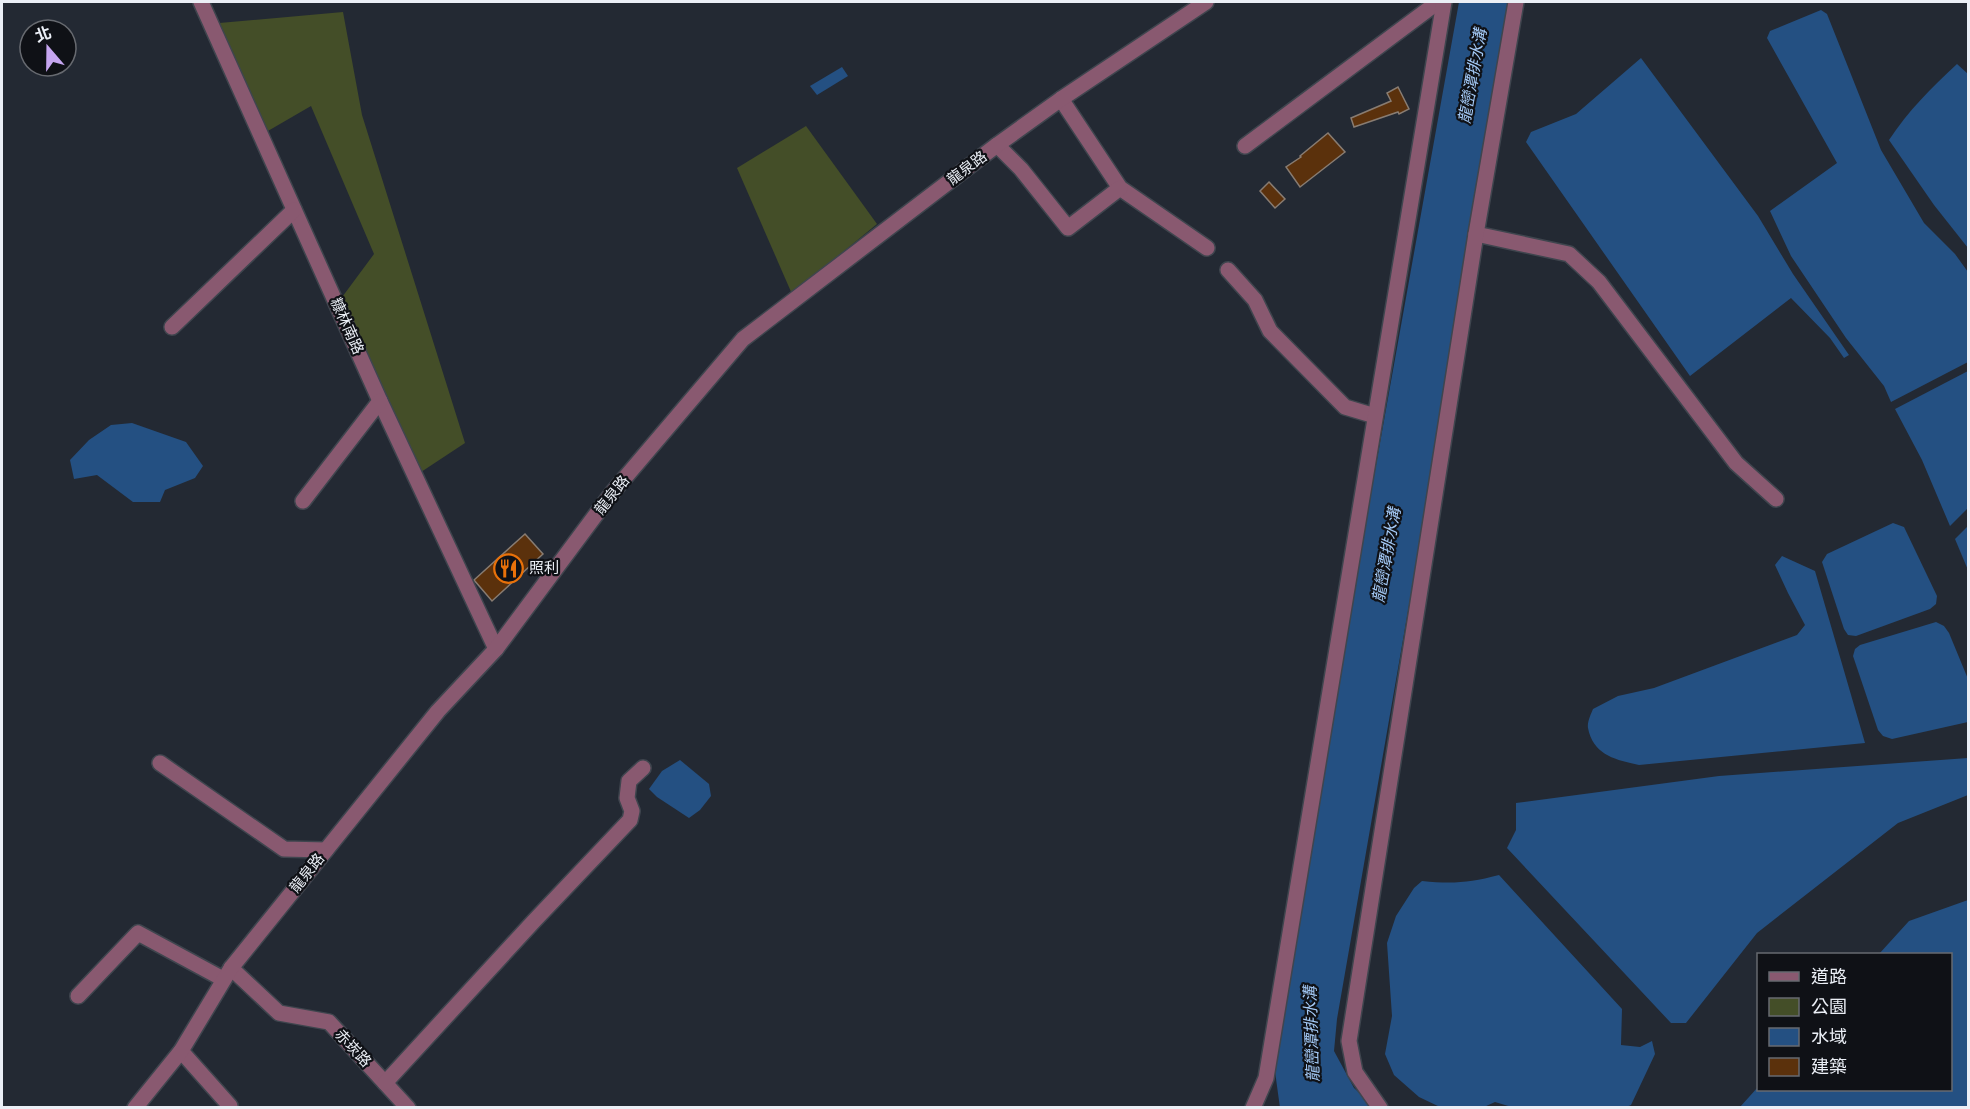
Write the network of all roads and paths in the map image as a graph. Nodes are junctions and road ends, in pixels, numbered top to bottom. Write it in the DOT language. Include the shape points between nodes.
graph roads {
  1 [pos="201,2"];
  2 [pos="1206,2"];
  3 [pos="1438,2"];
  4 [pos="1444,2"];
  5 [pos="1516,2"];
  6 [pos="1061,99"];
  7 [pos="997,145"];
  8 [pos="1245,146"];
  9 [pos="1120,188"];
  10 [pos="294,210"];
  11 [pos="1476,234"];
  12 [pos="1207,248"];
  13 [pos="1228,270"];
  14 [pos="172,327"];
  15 [pos="380,401"];
  16 [pos="1375,416"];
  17 [pos="1776,499"];
  18 [pos="303,501"];
  19 [pos="496,649"];
  20 [pos="160,763"];
  21 [pos="643,768"];
  22 [pos="326,850"];
  23 [pos="227,973"];
  24 [pos="78,996"];
  25 [pos="181,1051"];
  26 [pos="385,1083"];
  27 [pos="230,1106"];
  28 [pos="135,1107"];
  29 [pos="408,1107"];
  30 [pos="1253,1107"];
  31 [pos="1380,1107"];
  1 -- 10 [label="street, 糠林南路"];
  2 -- 6 [label="street, 龍泉路"];
  3 -- 8 [label="street"];
  4 -- 16 [label="street"];
  5 -- 11 [label="street"];
  6 -- 7 [label="street, 龍泉路"];
  6 -- 9 [label="street"];
  7 -- 9 [label="street" via="1068,228"];
  7 -- 19 [label="street, 龍泉路" via="743,339 612,493"];
  9 -- 12 [label="street"];
  10 -- 14 [label="street"];
  10 -- 15 [label="street, 糠林南路"];
  11 -- 17 [label="street" via="1569,254 1599,282 1736,463"];
  11 -- 31 [label="street" via="1349,1041 1355,1071"];
  13 -- 16 [label="street" via="1255,300 1270,331 1345,407"];
  15 -- 18 [label="street"];
  15 -- 19 [label="street, 糠林南路"];
  16 -- 30 [label="street" via="1266,1078"];
  19 -- 22 [label="street, 龍泉路" via="438,711"];
  20 -- 22 [label="street" via="284,849"];
  21 -- 26 [label="street" via="629,781 630,820"];
  22 -- 23 [label="street, 龍泉路"];
  23 -- 24 [label="street, 赤崁路" via="138,933"];
  23 -- 25 [label="street, 龍泉路"];
  23 -- 26 [label="street, 赤崁路" via="279,1013 329,1022"];
  25 -- 27 [label="street"];
  25 -- 28 [label="street, 龍泉路"];
  26 -- 29 [label="street, 赤崁路"];
}
